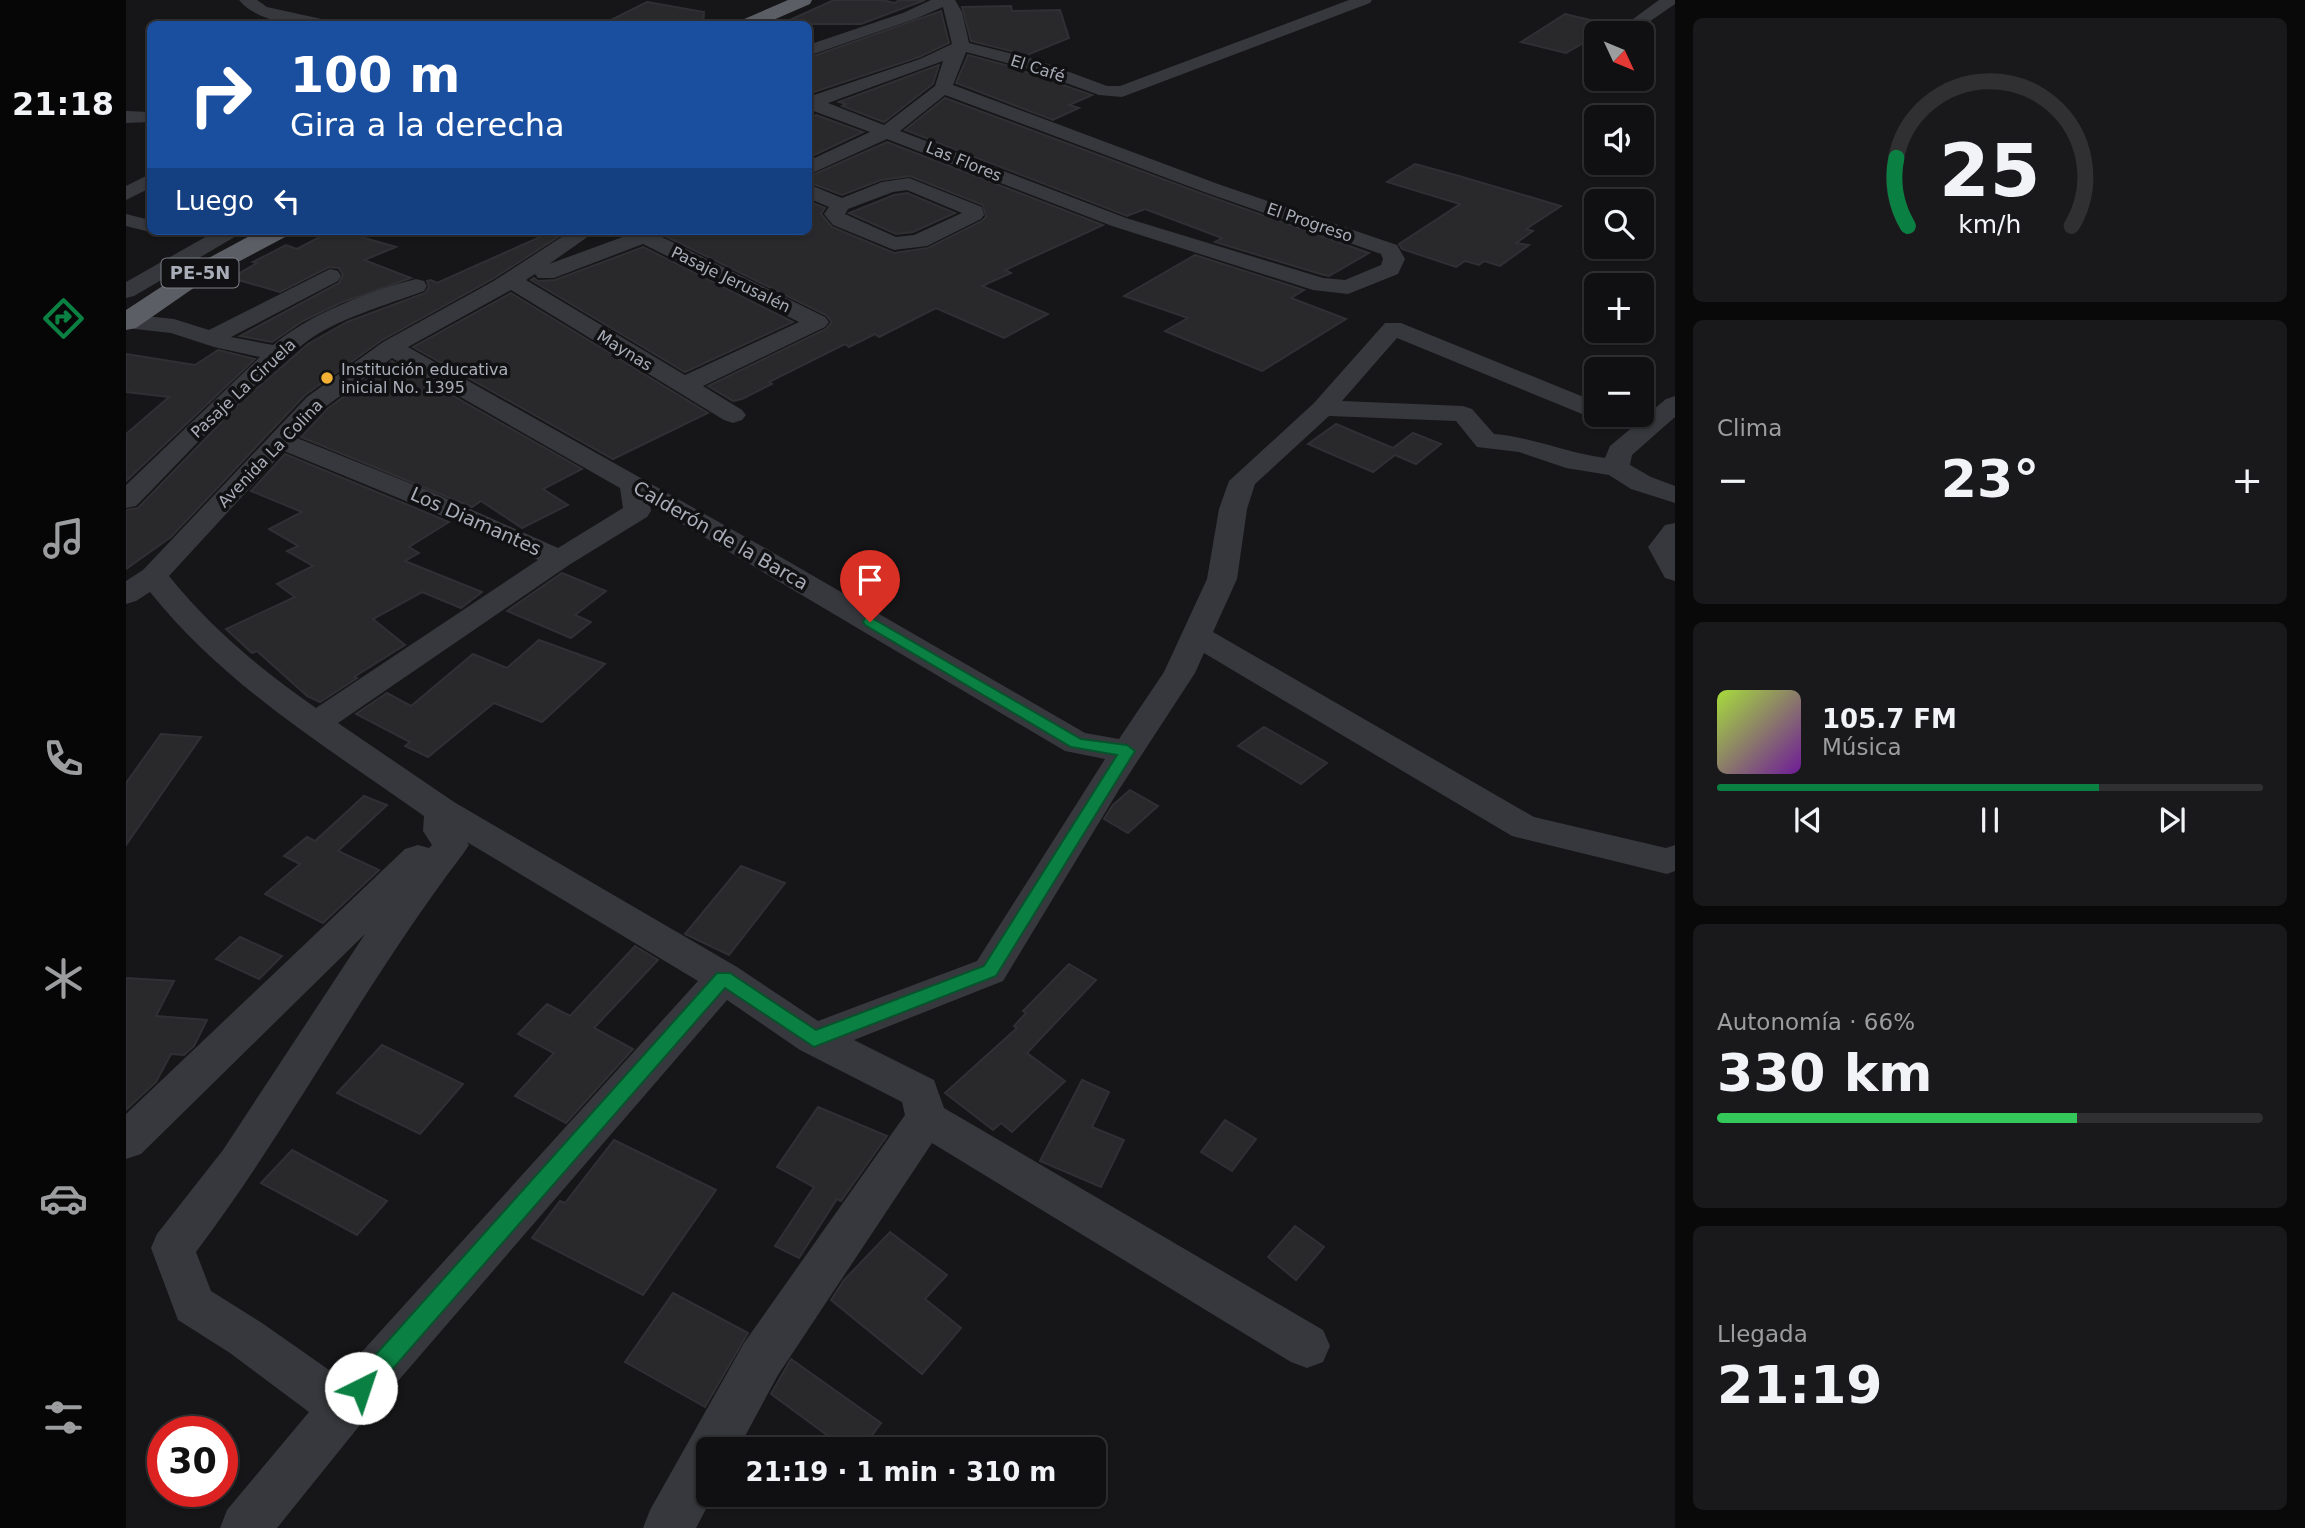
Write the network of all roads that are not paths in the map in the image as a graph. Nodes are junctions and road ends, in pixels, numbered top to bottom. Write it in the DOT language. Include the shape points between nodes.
graph roads {
  1 [pos="247,0"];
  2 [pos="803,0"];
  3 [pos="946,0"];
  4 [pos="1364,0"];
  5 [pos="1641,0"];
  6 [pos="1669,4"];
  7 [pos="307,21"];
  8 [pos="756,21"];
  9 [pos="1641,21"];
  10 [pos="961,46"];
  11 [pos="812,50"];
  12 [pos="943,88"];
  13 [pos="812,102"];
  14 [pos="812,104"];
  15 [pos="127,117"];
  16 [pos="147,117"];
  17 [pos="888,131"];
  18 [pos="812,167"];
  19 [pos="147,182"];
  20 [pos="812,192"];
  21 [pos="126,194"];
  22 [pos="841,205"];
  23 [pos="126,220"];
  24 [pos="1119,222"];
  25 [pos="147,225"];
  26 [pos="223,235"];
  27 [pos="270,235"];
  28 [pos="579,235"];
  29 [pos="649,235"];
  30 [pos="654,235"];
  31 [pos="330,276"];
  32 [pos="509,285"];
  33 [pos="416,286"];
  34 [pos="126,290"];
  35 [pos="126,321"];
  36 [pos="211,338"];
  37 [pos="391,347"];
  38 [pos="277,353"];
  39 [pos="683,386"];
  40 [pos="1675,404"];
  41 [pos="1584,406"];
  42 [pos="1323,408"];
  43 [pos="733,415"];
  44 [pos="1632,427"];
  45 [pos="1643,432"];
  46 [pos="282,441"];
  47 [pos="1616,468"];
  48 [pos="633,484"];
  49 [pos="1675,495"];
  50 [pos="126,500"];
  51 [pos="1675,531"];
  52 [pos="559,559"];
  53 [pos="1675,572"];
  54 [pos="140,585"];
  55 [pos="1196,635"];
  56 [pos="316,723"];
  57 [pos="1127,751"];
  58 [pos="441,821"];
  59 [pos="1675,858"];
  60 [pos="724,978"];
  61 [pos="814,1039"];
  62 [pos="926,1118"];
  63 [pos="126,1141"];
  64 [pos="1307,1346"];
  65 [pos="343,1408"];
  66 [pos="718,1437"];
  67 [pos="696,1477"];
  68 [pos="245,1528"];
  69 [pos="668,1528"];
  1 -- 7 [label="street" via="262,11"];
  2 -- 8 [label="highway"];
  3 -- 10 [label="street" via="954,12"];
  3 -- 11 [label="street"];
  4 -- 10 [label="street, El Café" via="1114,93"];
  5 -- 6 [label="street"];
  6 -- 9 [label="street"];
  10 -- 12 [label="street"];
  10 -- 13 [label="street" via="926,63"];
  12 -- 17 [label="street"];
  12 -- 24 [label="street, El Progreso" via="1389,250 1394,259 1390,269 1336,288"];
  14 -- 17 [label="street, Las Flores"];
  15 -- 16 [label="street"];
  17 -- 18 [label="street"];
  17 -- 24 [label="street, Las Flores"];
  19 -- 21 [label="street"];
  20 -- 22 [label="street"];
  22 -- 22 [label="street" via="834,214 840,221 894,244 919,241 975,211 909,184 889,186"];
  23 -- 25 [label="street"];
  26 -- 34 [label="street"];
  27 -- 35 [label="highway, PE-5N" via="199,273"];
  28 -- 32 [label="street"];
  29 -- 32 [label="street"];
  30 -- 39 [label="street, Pasaje Jerusalén" via="817,322"];
  31 -- 36 [label="street"];
  32 -- 37 [label="street, Avenida La Colina"];
  32 -- 39 [label="street, Maynas"];
  33 -- 38 [label="street, Pasaje La Ciruela" via="299,335"];
  35 -- 36 [label="street" via="174,327"];
  36 -- 38 [label="street"];
  37 -- 46 [label="street, Avenida La Colina" via="316,402"];
  37 -- 48 [label="street, Calderón de la Barca"];
  38 -- 50 [label="street, Pasaje La Ciruela"];
  39 -- 43 [label="street, Maynas"];
  40 -- 45 [label="street"];
  41 -- 42 [label="street" via="1393,328"];
  42 -- 47 [label="street" via="1463,414 1486,441 1522,444 1575,462"];
  42 -- 55 [label="street" via="1242,481 1222,579"];
  44 -- 45 [label="street"];
  45 -- 47 [label="street" via="1619,452"];
  46 -- 52 [label="street, Los Diamantes"];
  46 -- 54 [label="street, Avenida La Colina"];
  47 -- 49 [label="street"];
  48 -- 52 [label="street, Los Diamantes" via="637,511"];
  48 -- 57 [label="street, Calderón de la Barca" via="1077,743"];
  51 -- 53 [label="street" via="1662,547"];
  52 -- 56 [label="street"];
  54 -- 56 [label="street" via="264,687"];
  55 -- 57 [label="street" via="1179,673"];
  55 -- 59 [label="street" via="1524,827 1667,861"];
  56 -- 58 [label="street"];
  57 -- 61 [label="street" via="990,971"];
  58 -- 60 [label="street"];
  58 -- 63 [label="street" via="405,873"];
  58 -- 65 [label="street" via="452,845 419,884 244,1152 173,1248 194,1305"];
  60 -- 61 [label="street"];
  60 -- 65 [label="street"];
  61 -- 62 [label="street" via="920,1092"];
  62 -- 64 [label="street"];
  62 -- 66 [label="street" via="761,1359"];
  65 -- 68 [label="street"];
  67 -- 69 [label="street"];
}
